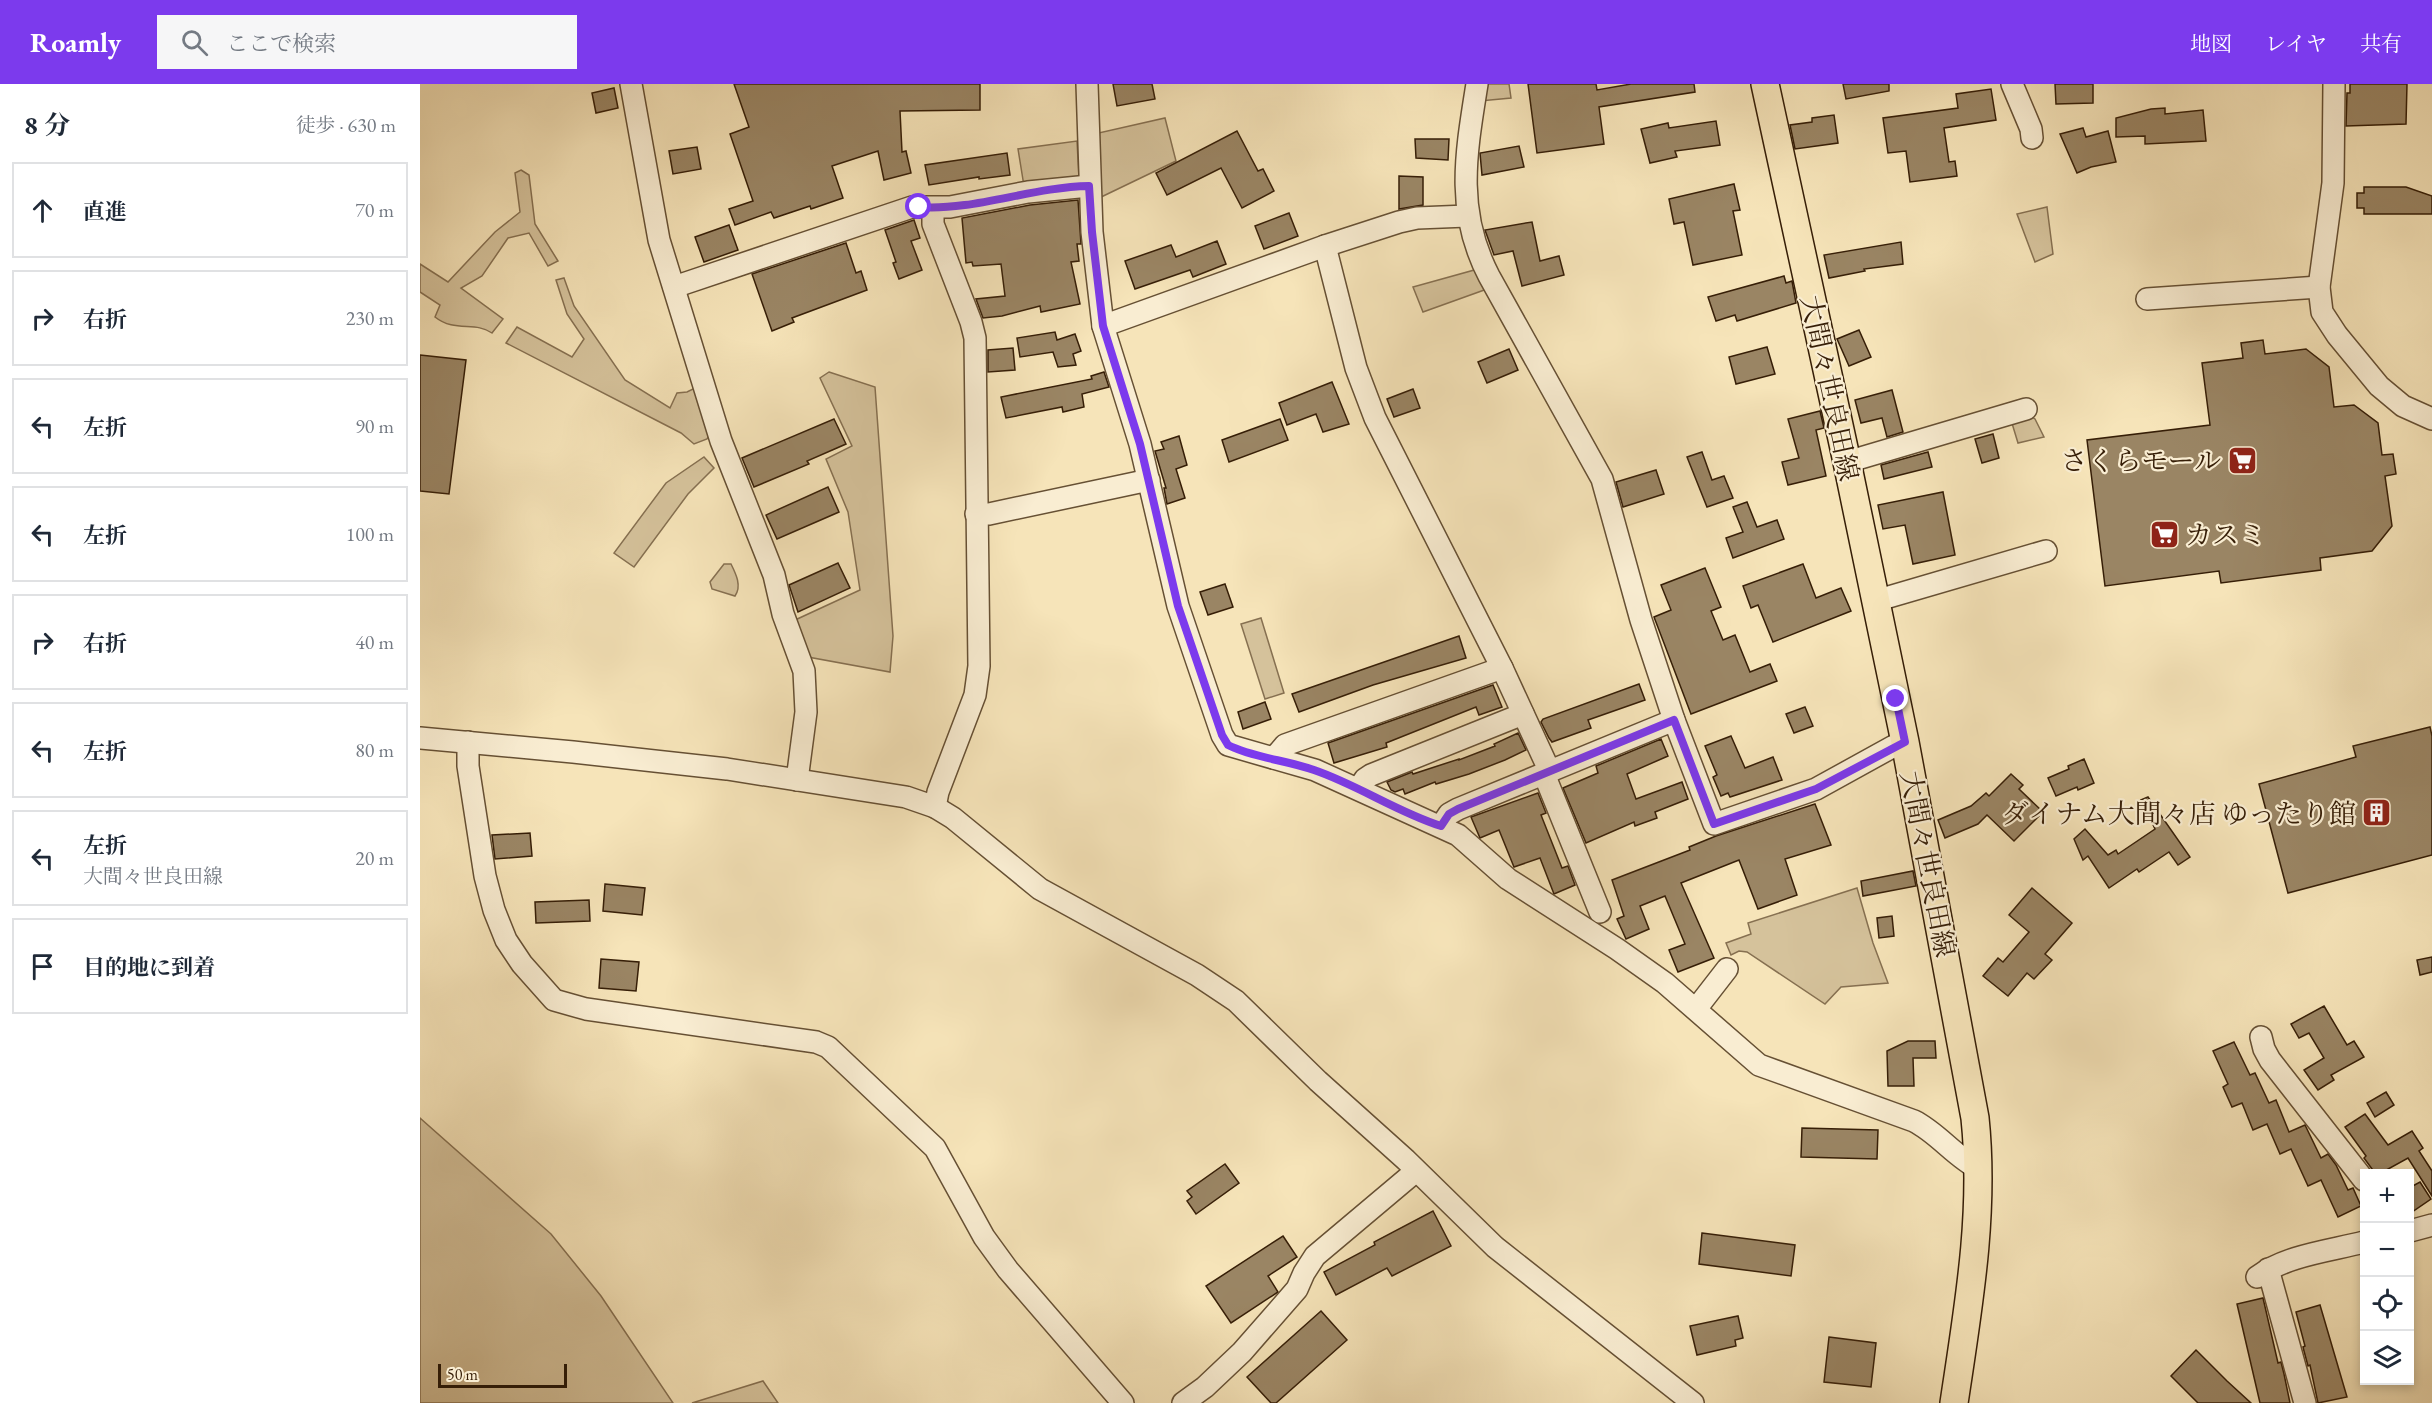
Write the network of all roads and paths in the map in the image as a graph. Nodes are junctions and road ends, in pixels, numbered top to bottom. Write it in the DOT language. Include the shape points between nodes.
graph roads {
  1 [pos="631,84"];
  2 [pos="1087,84"];
  3 [pos="1477,84"];
  4 [pos="1765,84"];
  5 [pos="2012,84"];
  6 [pos="2334,84"];
  7 [pos="2032,138"];
  8 [pos="1089,186"];
  9 [pos="933,208"];
  10 [pos="1467,216"];
  11 [pos="1325,246"];
  12 [pos="674,287"];
  13 [pos="2319,287"];
  14 [pos="2147,299"];
  15 [pos="1103,326"];
  16 [pos="2026,409"];
  17 [pos="2432,419"];
  18 [pos="1847,462"];
  19 [pos="1149,480"];
  20 [pos="976,514"];
  21 [pos="2046,551"];
  22 [pos="1875,601"];
  23 [pos="1502,668"];
  24 [pos="1523,714"];
  25 [pos="1674,720"];
  26 [pos="420,738"];
  27 [pos="468,742"];
  28 [pos="1905,742"];
  29 [pos="1274,758"];
  30 [pos="1547,773"];
  31 [pos="797,780"];
  32 [pos="1359,788"];
  33 [pos="935,807"];
  34 [pos="1441,826"];
  35 [pos="1600,912"];
  36 [pos="1727,969"];
  37 [pos="1696,1009"];
  38 [pos="2261,1037"];
  39 [pos="1979,1169"];
  40 [pos="1416,1171"];
  41 [pos="2360,1175"];
  42 [pos="2432,1225"];
  43 [pos="2414,1230"];
  44 [pos="2360,1243"];
  45 [pos="1211,1395"];
  46 [pos="1123,1403"];
  47 [pos="1183,1403"];
  48 [pos="1693,1403"];
  49 [pos="1954,1403"];
  50 [pos="2305,1403"];
  1 -- 12 [label="street" via="655,223"];
  2 -- 8 [label="street"];
  3 -- 10 [label="street" via="1466,163"];
  4 -- 18 [label="main road, 大間々世良田線"];
  5 -- 7 [label="street"];
  6 -- 13 [label="street" via="2333,183"];
  8 -- 9 [label="street"];
  8 -- 15 [label="street"];
  9 -- 12 [label="street" via="912,207"];
  9 -- 20 [label="street" via="933,224 974,329"];
  10 -- 11 [label="street" via="1408,220"];
  10 -- 25 [label="street" via="1482,264 1602,479"];
  11 -- 15 [label="street"];
  11 -- 23 [label="street" via="1356,368 1375,418"];
  12 -- 31 [label="street" via="722,441 774,575 783,614 804,671 806,712"];
  13 -- 14 [label="street"];
  13 -- 17 [label="street" via="2325,318 2379,386 2403,406"];
  15 -- 19 [label="street"];
  16 -- 18 [label="street"];
  18 -- 22 [label="main road, 大間々世良田線"];
  19 -- 20 [label="street"];
  19 -- 29 [label="street" via="1178,606 1222,735 1234,748"];
  20 -- 33 [label="street" via="978,680"];
  21 -- 22 [label="street"];
  22 -- 28 [label="main road, 大間々世良田線"];
  23 -- 24 [label="street"];
  23 -- 29 [label="street" via="1285,745"];
  24 -- 30 [label="street"];
  24 -- 32 [label="street" via="1371,775"];
  25 -- 28 [label="street" via="1714,824 1816,789"];
  25 -- 30 [label="street"];
  26 -- 27 [label="street"];
  27 -- 31 [label="street" via="647,759"];
  27 -- 46 [label="street" via="468,766 485,876 494,910 506,940 543,990 554,1000 586,1009 816,1042 828,1047 935,1148 984,1237 1008,1270"];
  28 -- 39 [label="main road, 大間々世良田線" via="1970,1088"];
  29 -- 32 [label="street"];
  30 -- 34 [label="street" via="1449,814"];
  30 -- 35 [label="street"];
  31 -- 33 [label="street" via="906,797"];
  32 -- 34 [label="street"];
  33 -- 40 [label="street" via="1040,889 1197,975 1236,1001"];
  34 -- 37 [label="street" via="1465,840 1508,879 1617,949"];
  36 -- 37 [label="street"];
  37 -- 39 [label="street" via="1769,1071 1914,1121"];
  38 -- 41 [label="street" via="2270,1060"];
  39 -- 49 [label="main road, 大間々世良田線" via="1975,1245"];
  40 -- 45 [label="street" via="1316,1256 1297,1289 1242,1352"];
  40 -- 48 [label="street" via="1495,1247"];
  42 -- 43 [label="street"];
  44 -- 50 [label="street" via="2286,1262 2262,1273 2273,1282"];
  45 -- 47 [label="street"];
}
